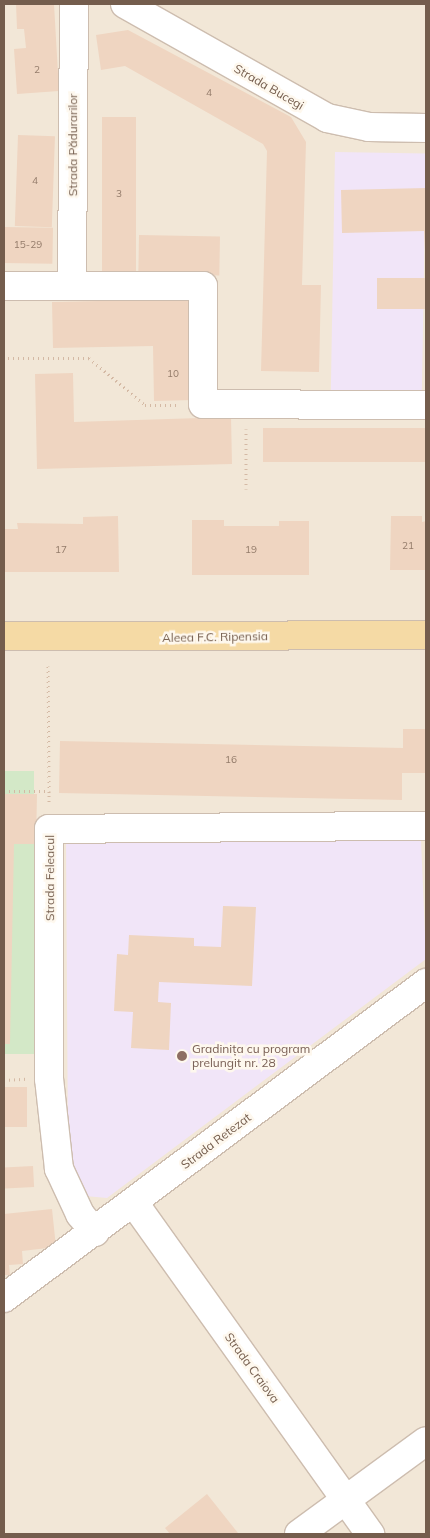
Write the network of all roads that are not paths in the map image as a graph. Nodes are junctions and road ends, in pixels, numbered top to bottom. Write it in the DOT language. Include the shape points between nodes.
graph roads {
  1 [pos="74,4"];
  2 [pos="125,4"];
  3 [pos="426,128"];
  4 [pos="4,286"];
  5 [pos="72,286"];
  6 [pos="426,405"];
  7 [pos="426,635"];
  8 [pos="4,636"];
  9 [pos="426,826"];
  10 [pos="426,983"];
  11 [pos="134,1203"];
  12 [pos="95,1232"];
  13 [pos="4,1298"];
  14 [pos="426,1441"];
  15 [pos="346,1499"];
  16 [pos="299,1534"];
  17 [pos="370,1534"];
  1 -- 5 [label="street, Strada Pădurarilor"];
  2 -- 3 [label="street, Strada Bucegi" via="327,118 369,127"];
  4 -- 5 [label="street"];
  5 -- 6 [label="street" via="203,286 203,404"];
  7 -- 8 [label="main road, Aleea F.C. Ripensia"];
  9 -- 12 [label="street, Strada Feleacul" via="50,829 50,1079 59,1168 80,1214"];
  10 -- 11 [label="street, Strada Retezat"];
  11 -- 12 [label="street, Strada Retezat"];
  11 -- 15 [label="street, Strada Craiova"];
  12 -- 13 [label="street, Strada Retezat"];
  14 -- 15 [label="street"];
  15 -- 16 [label="street"];
  15 -- 17 [label="street, Strada Craiova"];
}
